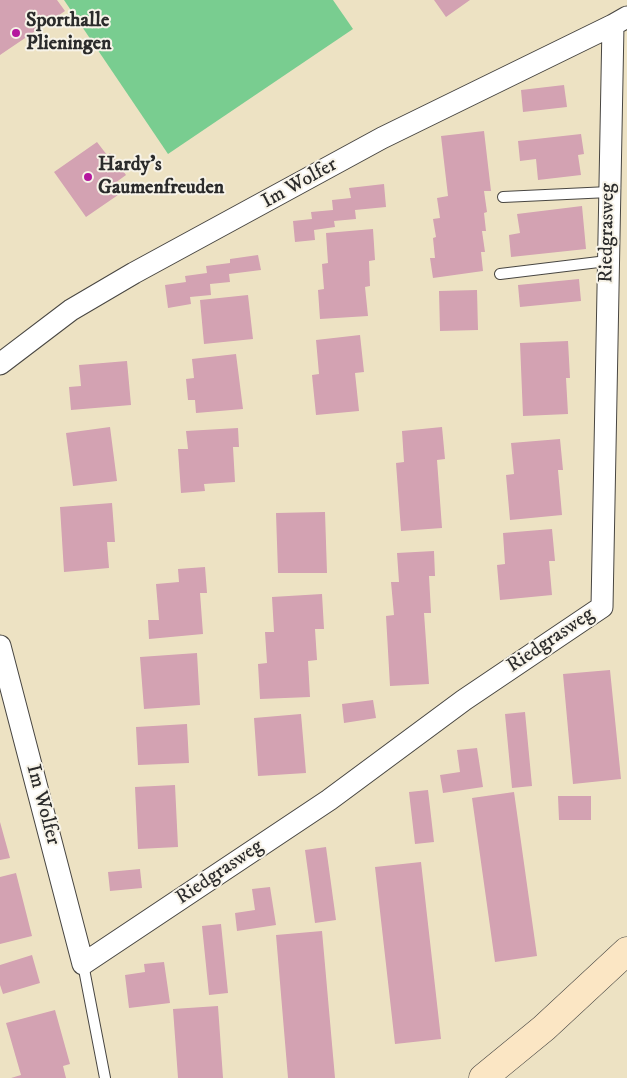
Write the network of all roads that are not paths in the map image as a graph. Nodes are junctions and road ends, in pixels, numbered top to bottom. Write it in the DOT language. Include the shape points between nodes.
graph roads {
  1 [pos="620,21"];
  2 [pos="609,192"];
  3 [pos="502,197"];
  4 [pos="607,261"];
  5 [pos="500,274"];
  6 [pos="0,364"];
  7 [pos="0,646"];
  8 [pos="626,955"];
  9 [pos="83,964"];
  10 [pos="105,1078"];
  11 [pos="483,1078"];
  1 -- 2 [label="street, Riedgrasweg"];
  1 -- 6 [label="street, Im Wolfer" via="382,138 134,273 71,310"];
  2 -- 3 [label="lane"];
  2 -- 4 [label="street, Riedgrasweg"];
  4 -- 5 [label="lane"];
  4 -- 9 [label="street, Riedgrasweg" via="602,607 464,700 329,800"];
  7 -- 9 [label="street, Im Wolfer"];
  8 -- 11 [label="main road"];
  9 -- 10 [label="lane"];
}
